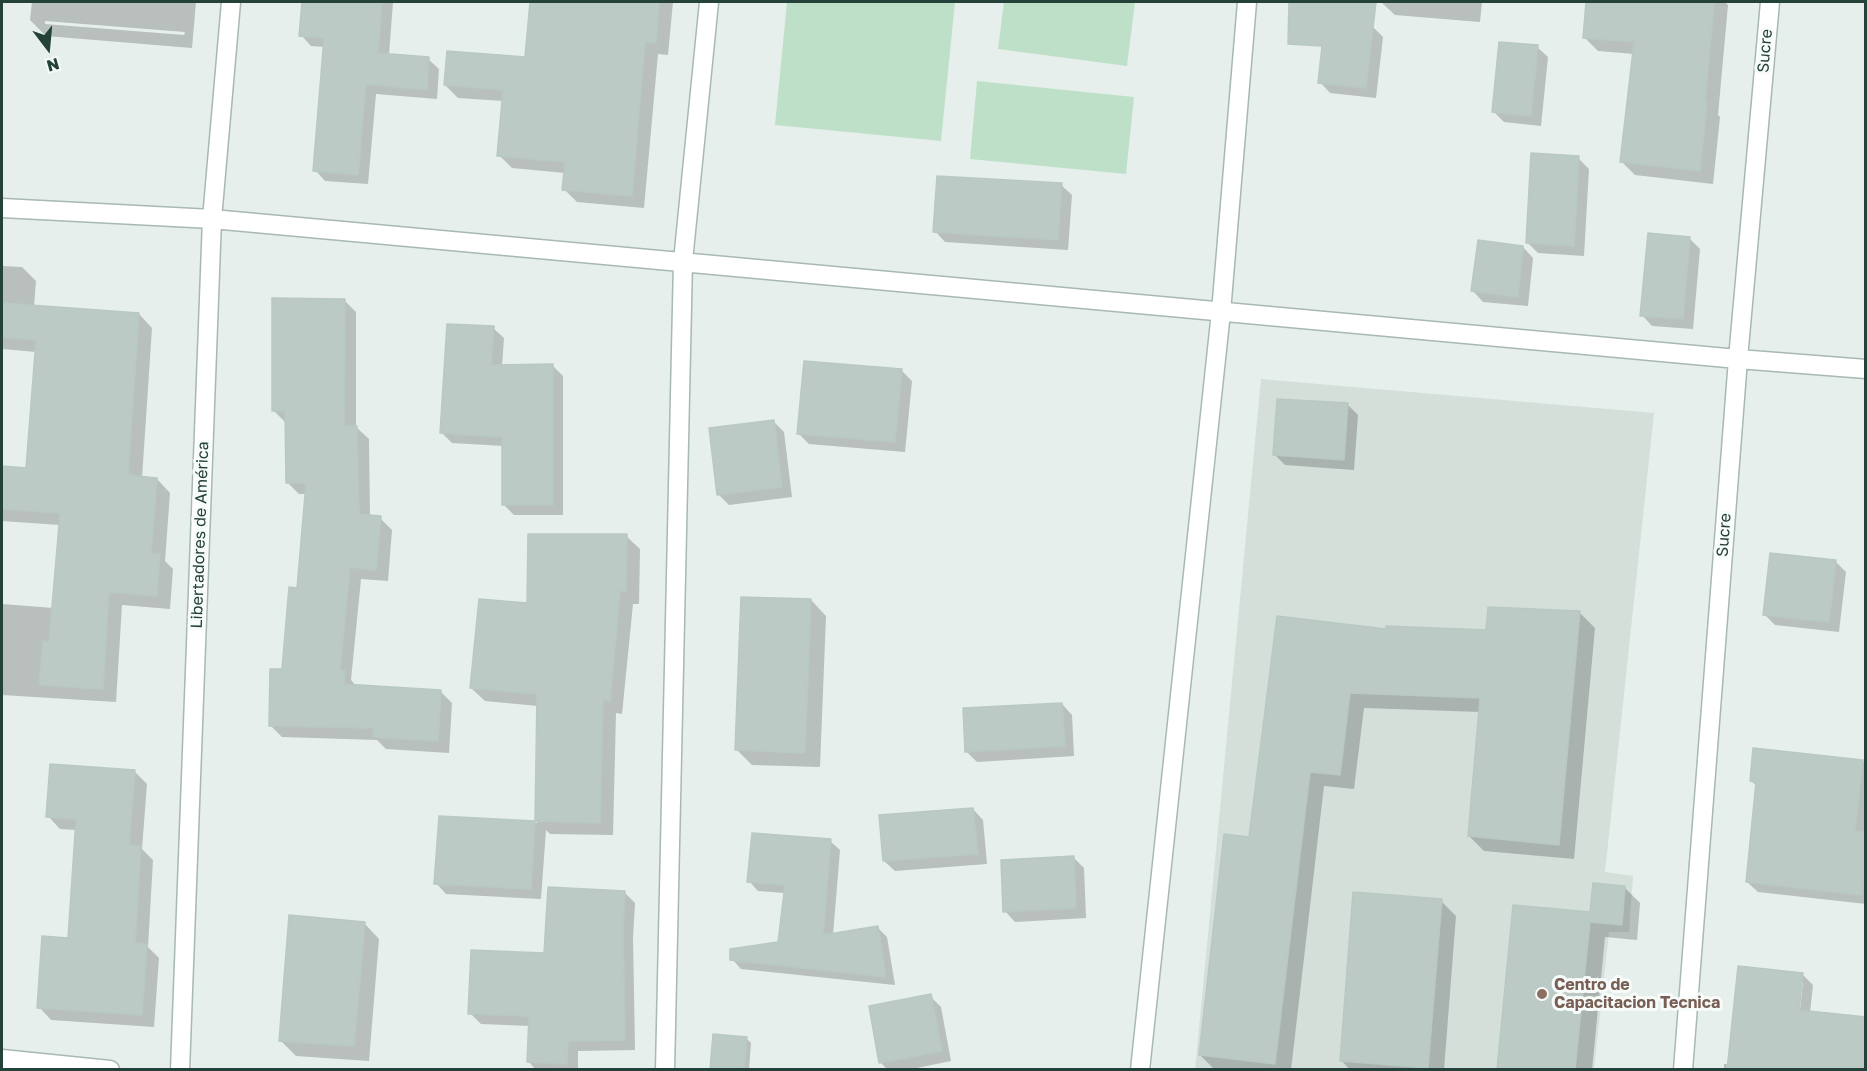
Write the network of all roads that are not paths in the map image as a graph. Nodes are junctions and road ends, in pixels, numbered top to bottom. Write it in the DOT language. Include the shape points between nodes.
graph roads {
  1 [pos="231,2"];
  2 [pos="709,2"];
  3 [pos="1247,2"];
  4 [pos="1770,2"];
  5 [pos="2,208"];
  6 [pos="212,219"];
  7 [pos="683,261"];
  8 [pos="1221,312"];
  9 [pos="1738,359"];
  10 [pos="1866,369"];
  11 [pos="2,1059"];
  12 [pos="110,1070"];
  13 [pos="180,1070"];
  14 [pos="664,1070"];
  15 [pos="1140,1070"];
  16 [pos="1683,1070"];
  1 -- 6 [label="street, Libertadores de América"];
  2 -- 7 [label="street"];
  3 -- 8 [label="street"];
  4 -- 9 [label="street, Sucre"];
  5 -- 6 [label="street"];
  6 -- 7 [label="street"];
  6 -- 13 [label="street, Libertadores de América"];
  7 -- 8 [label="street"];
  7 -- 14 [label="street"];
  8 -- 9 [label="street"];
  8 -- 15 [label="street"];
  9 -- 10 [label="street"];
  9 -- 16 [label="street, Sucre"];
  11 -- 12 [label="street"];
}
